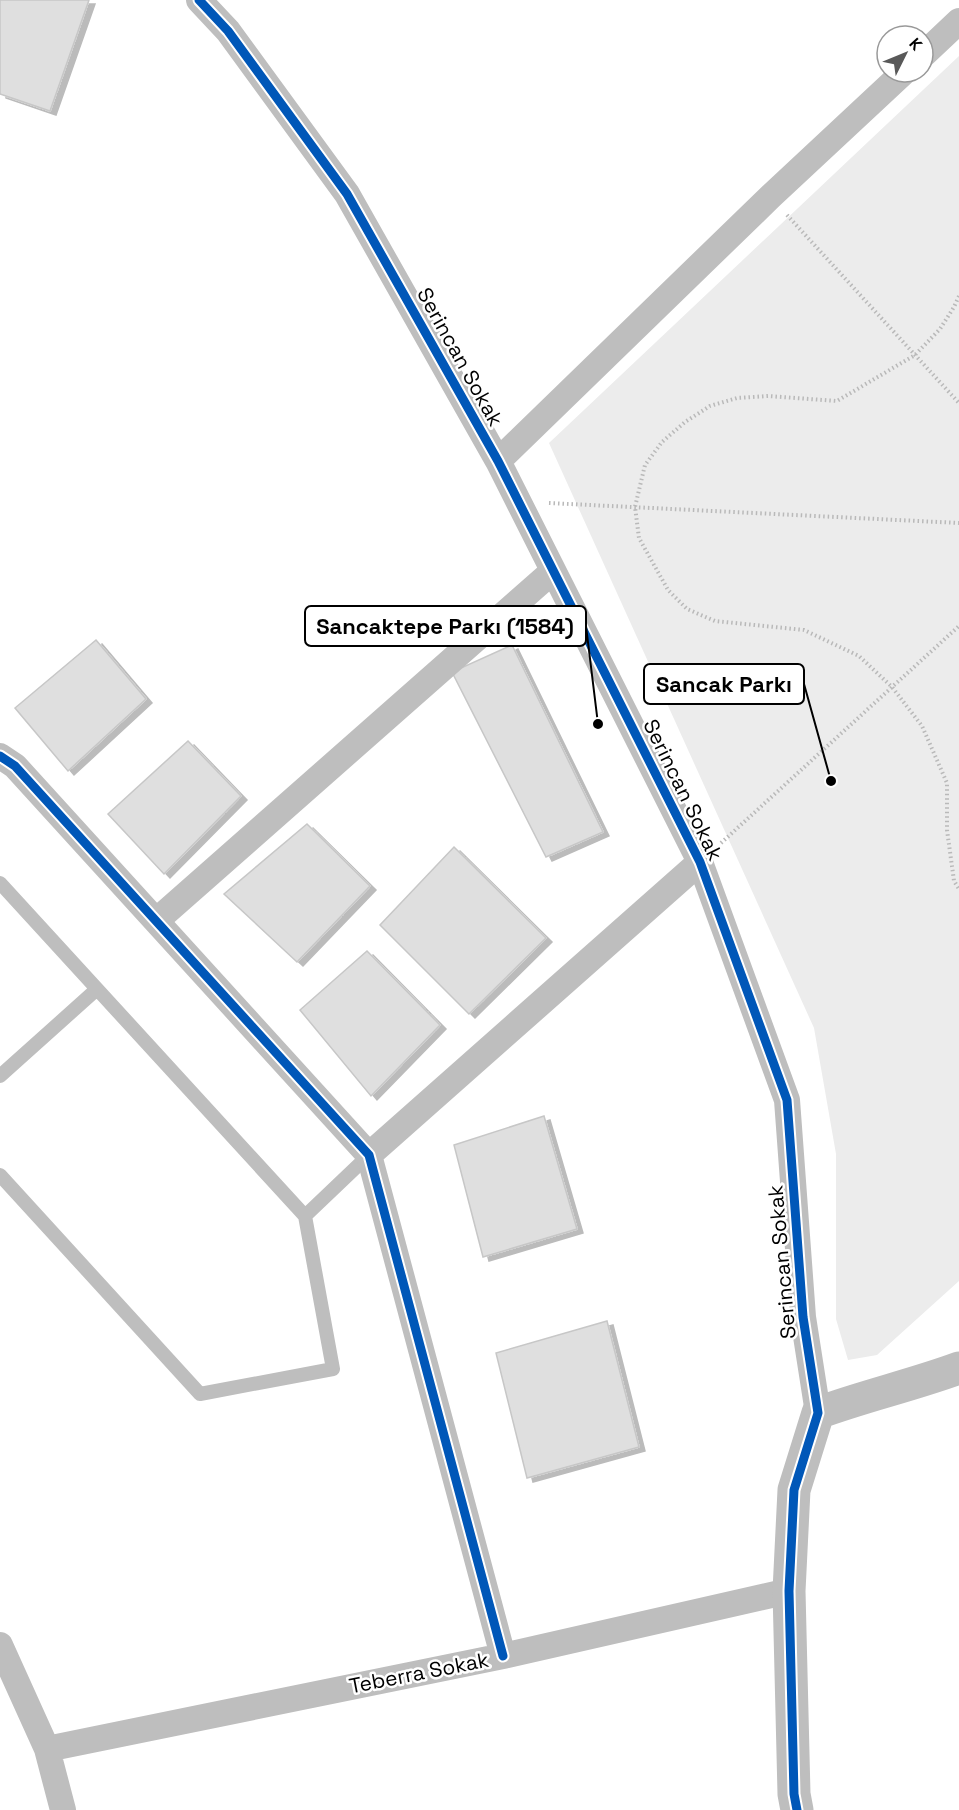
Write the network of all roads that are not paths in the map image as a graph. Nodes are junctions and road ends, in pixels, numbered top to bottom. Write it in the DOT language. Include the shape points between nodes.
graph roads {
  1 [pos="199,0"];
  2 [pos="959,21"];
  3 [pos="935,44"];
  4 [pos="891,84"];
  5 [pos="498,462"];
  6 [pos="553,571"];
  7 [pos="0,756"];
  8 [pos="700,862"];
  9 [pos="0,883"];
  10 [pos="156,921"];
  11 [pos="97,989"];
  12 [pos="0,1076"];
  13 [pos="369,1155"];
  14 [pos="0,1175"];
  15 [pos="305,1216"];
  16 [pos="959,1368"];
  17 [pos="818,1413"];
  18 [pos="789,1591"];
  19 [pos="0,1645"];
  20 [pos="503,1656"];
  21 [pos="47,1749"];
  22 [pos="63,1810"];
  23 [pos="797,1810"];
  1 -- 5 [label="street, Serincan Sokak" via="228,31 347,194"];
  2 -- 3 [label="street"];
  4 -- 5 [label="street"];
  5 -- 6 [label="street, Serincan Sokak"];
  6 -- 8 [label="street, Serincan Sokak"];
  6 -- 10 [label="street"];
  7 -- 10 [label="street" via="15,766"];
  8 -- 13 [label="street"];
  8 -- 17 [label="street, Serincan Sokak" via="787,1100 803,1317"];
  9 -- 11 [label="lane"];
  10 -- 13 [label="street"];
  11 -- 12 [label="lane"];
  11 -- 15 [label="lane"];
  13 -- 15 [label="lane"];
  13 -- 20 [label="street"];
  14 -- 15 [label="lane" via="200,1394 333,1369"];
  16 -- 17 [label="street"];
  17 -- 18 [label="street" via="794,1490"];
  18 -- 20 [label="street, Teberra Sokak"];
  18 -- 23 [label="street"];
  19 -- 21 [label="street"];
  20 -- 21 [label="street, Teberra Sokak"];
  21 -- 22 [label="street"];
}
